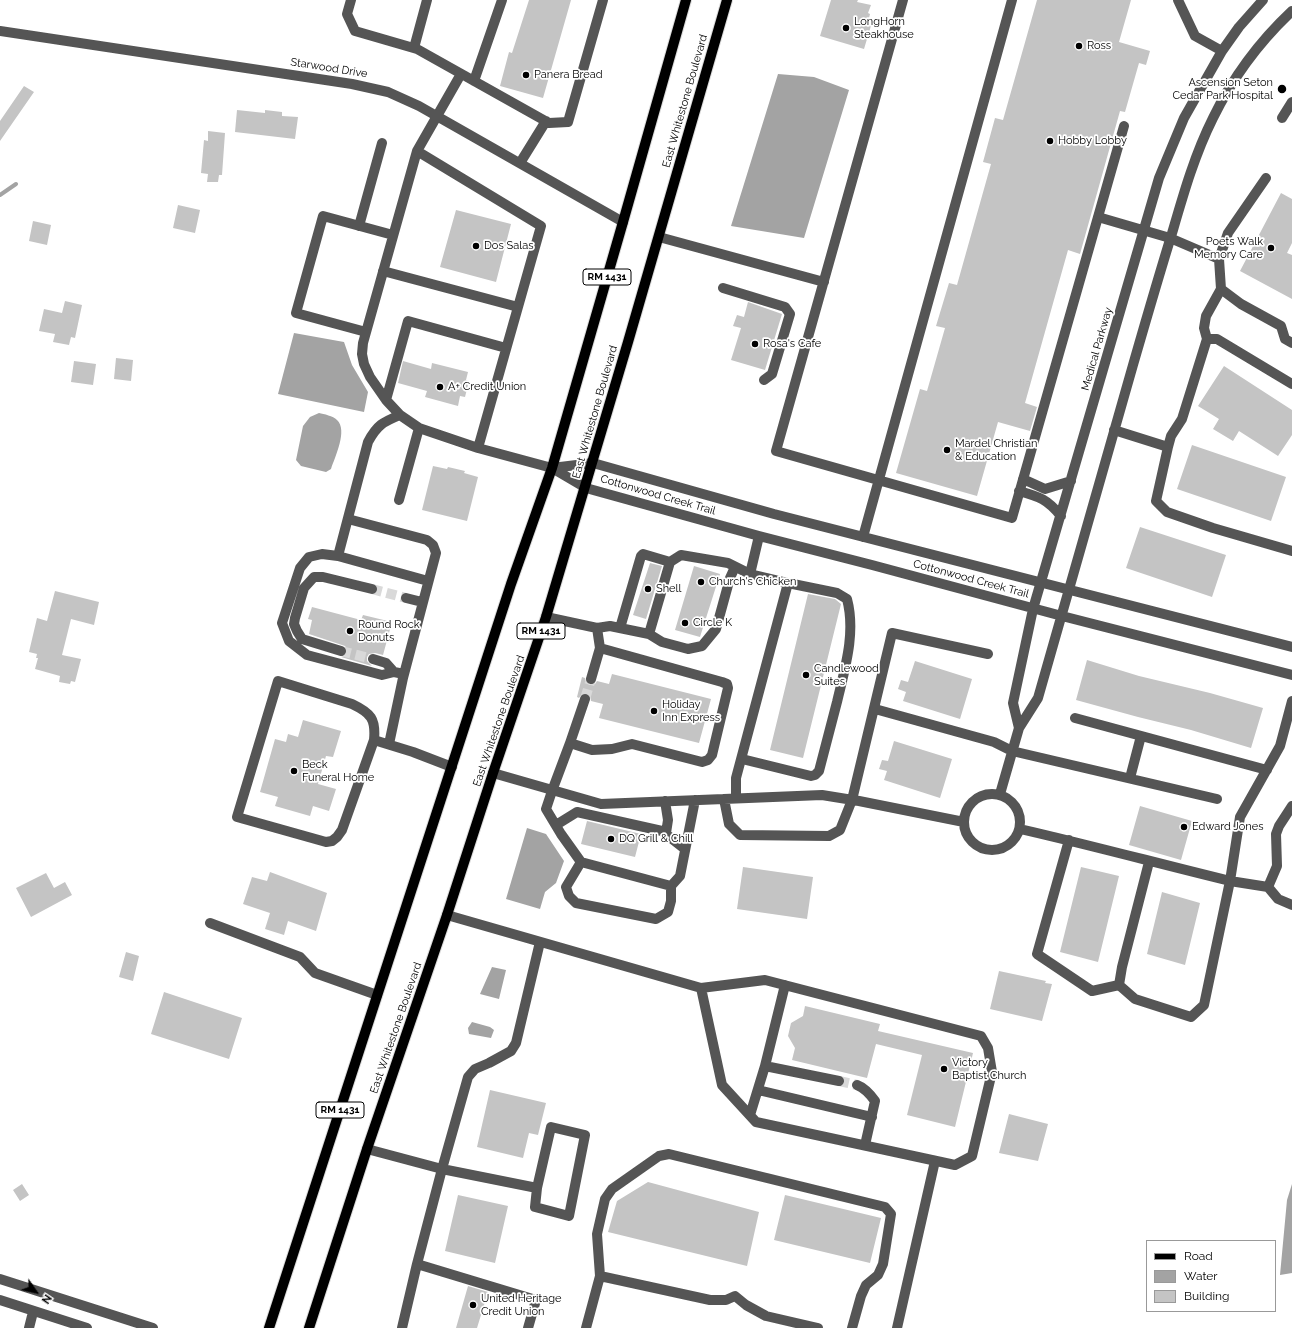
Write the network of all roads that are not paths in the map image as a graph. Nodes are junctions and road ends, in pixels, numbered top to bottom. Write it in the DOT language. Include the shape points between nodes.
graph roads {
  1 [pos="351,0"];
  2 [pos="427,0"];
  3 [pos="502,0"];
  4 [pos="603,0"];
  5 [pos="686,0"];
  6 [pos="727,0"];
  7 [pos="904,0"];
  8 [pos="1012,0"];
  9 [pos="1178,0"];
  10 [pos="1263,0"];
  11 [pos="1292,11"];
  12 [pos="0,31"];
  13 [pos="414,48"];
  14 [pos="1222,51"];
  15 [pos="461,74"];
  16 [pos="474,81"];
  17 [pos="1292,102"];
  18 [pos="436,116"];
  19 [pos="1282,118"];
  20 [pos="546,122"];
  21 [pos="1124,126"];
  22 [pos="382,143"];
  23 [pos="417,151"];
  24 [pos="520,163"];
  25 [pos="1266,178"];
  26 [pos="1098,217"];
  27 [pos="623,222"];
  28 [pos="359,226"];
  29 [pos="1144,230"];
  30 [pos="393,235"];
  31 [pos="659,236"];
  32 [pos="1170,238"];
  33 [pos="1219,259"];
  34 [pos="383,271"];
  35 [pos="824,282"];
  36 [pos="723,288"];
  37 [pos="1221,290"];
  38 [pos="518,307"];
  39 [pos="366,332"];
  40 [pos="1207,339"];
  41 [pos="1292,343"];
  42 [pos="506,348"];
  43 [pos="764,380"];
  44 [pos="1292,384"];
  45 [pos="386,400"];
  46 [pos="400,415"];
  47 [pos="420,428"];
  48 [pos="1114,430"];
  49 [pos="1168,447"];
  50 [pos="478,448"];
  51 [pos="593,463"];
  52 [pos="552,468"];
  53 [pos="878,480"];
  54 [pos="1023,480"];
  55 [pos="1071,481"];
  56 [pos="586,488"];
  57 [pos="1019,491"];
  58 [pos="399,500"];
  59 [pos="1061,516"];
  60 [pos="348,519"];
  61 [pos="759,536"];
  62 [pos="863,537"];
  63 [pos="1292,551"];
  64 [pos="338,556"];
  65 [pos="670,562"];
  66 [pos="735,567"];
  67 [pos="750,574"];
  68 [pos="428,581"];
  69 [pos="788,583"];
  70 [pos="1041,583"];
  71 [pos="372,589"];
  72 [pos="1069,589"];
  73 [pos="406,598"];
  74 [pos="422,602"];
  75 [pos="1033,609"];
  76 [pos="1062,616"];
  77 [pos="546,617"];
  78 [pos="597,628"];
  79 [pos="620,628"];
  80 [pos="649,634"];
  81 [pos="1292,647"];
  82 [pos="600,648"];
  83 [pos="341,651"];
  84 [pos="988,654"];
  85 [pos="373,659"];
  86 [pos="399,673"];
  87 [pos="1292,675"];
  88 [pos="591,679"];
  89 [pos="585,699"];
  90 [pos="1292,701"];
  91 [pos="874,709"];
  92 [pos="1075,718"];
  93 [pos="1019,728"];
  94 [pos="1141,736"];
  95 [pos="374,740"];
  96 [pos="570,743"];
  97 [pos="389,744"];
  98 [pos="1012,751"];
  99 [pos="742,759"];
  100 [pos="452,767"];
  101 [pos="1267,770"];
  102 [pos="493,773"];
  103 [pos="1130,778"];
  104 [pos="552,791"];
  105 [pos="1000,794"];
  106 [pos="736,798"];
  107 [pos="724,799"];
  108 [pos="1217,799"];
  109 [pos="695,800"];
  110 [pos="852,800"];
  111 [pos="665,801"];
  112 [pos="1292,806"];
  113 [pos="964,822"];
  114 [pos="556,825"];
  115 [pos="1020,829"];
  116 [pos="666,833"];
  117 [pos="1069,840"];
  118 [pos="685,849"];
  119 [pos="581,862"];
  120 [pos="1149,862"];
  121 [pos="1230,881"];
  122 [pos="671,886"];
  123 [pos="1268,887"];
  124 [pos="1292,905"];
  125 [pos="447,915"];
  126 [pos="210,923"];
  127 [pos="540,942"];
  128 [pos="785,985"];
  129 [pos="1119,986"];
  130 [pos="702,988"];
  131 [pos="377,995"];
  132 [pos="765,1066"];
  133 [pos="840,1081"];
  134 [pos="857,1085"];
  135 [pos="758,1090"];
  136 [pos="750,1115"];
  137 [pos="872,1117"];
  138 [pos="866,1146"];
  139 [pos="366,1149"];
  140 [pos="935,1161"];
  141 [pos="442,1169"];
  142 [pos="537,1188"];
  143 [pos="417,1264"];
  144 [pos="600,1276"];
  145 [pos="0,1279"];
  146 [pos="0,1300"];
  147 [pos="33,1312"];
  148 [pos="29,1328"];
  149 [pos="87,1328"];
  150 [pos="153,1328"];
  151 [pos="269,1328"];
  152 [pos="309,1328"];
  153 [pos="402,1328"];
  154 [pos="528,1328"];
  155 [pos="586,1328"];
  156 [pos="818,1328"];
  157 [pos="852,1328"];
  158 [pos="897,1328"];
  1 -- 13 [label="street" via="347,14 355,32"];
  2 -- 13 [label="street"];
  3 -- 16 [label="street"];
  4 -- 20 [label="street" via="568,122"];
  5 -- 27 [label="main road, RM 1431"];
  6 -- 31 [label="main road, East Whitestone Boulevard / RM 1431"];
  7 -- 35 [label="street"];
  8 -- 53 [label="street"];
  9 -- 14 [label="street" via="1195,36"];
  10 -- 14 [label="street, Medical Parkway"];
  11 -- 32 [label="street" via="1253,55 1213,117 1187,183"];
  12 -- 18 [label="street, Starwood Drive" via="378,88 398,95"];
  13 -- 15 [label="street"];
  14 -- 29 [label="street, Medical Parkway" via="1184,118 1159,178"];
  15 -- 16 [label="street"];
  15 -- 18 [label="street"];
  16 -- 20 [label="street"];
  17 -- 19 [label="street"];
  18 -- 23 [label="street"];
  18 -- 24 [label="street, Starwood Drive"];
  20 -- 24 [label="street"];
  21 -- 26 [label="street"];
  22 -- 28 [label="street"];
  23 -- 30 [label="street"];
  23 -- 38 [label="street" via="541,226"];
  24 -- 27 [label="street, Starwood Drive"];
  25 -- 33 [label="street" via="1228,233"];
  26 -- 29 [label="street"];
  26 -- 54 [label="street"];
  27 -- 52 [label="main road, RM 1431"];
  28 -- 30 [label="street"];
  28 -- 39 [label="street" via="323,216 296,313"];
  29 -- 32 [label="street"];
  29 -- 55 [label="street, Medical Parkway"];
  30 -- 34 [label="street"];
  31 -- 35 [label="street"];
  31 -- 51 [label="main road, East Whitestone Boulevard / RM 1431"];
  32 -- 33 [label="street"];
  32 -- 48 [label="street"];
  33 -- 37 [label="street"];
  34 -- 38 [label="street"];
  34 -- 39 [label="street"];
  35 -- 53 [label="street" via="776,451"];
  36 -- 43 [label="street" via="785,307 790,314 772,374"];
  37 -- 40 [label="street" via="1206,316 1204,328"];
  37 -- 41 [label="street" via="1240,304 1281,326 1286,339"];
  38 -- 42 [label="street"];
  39 -- 45 [label="street" via="362,354 364,364 370,378"];
  40 -- 44 [label="street" via="1217,339"];
  40 -- 49 [label="street" via="1182,419 1171,436"];
  42 -- 45 [label="street" via="408,321"];
  42 -- 50 [label="street"];
  45 -- 46 [label="street"];
  46 -- 47 [label="street"];
  46 -- 60 [label="street" via="386,421 375,430 368,442"];
  47 -- 50 [label="street"];
  47 -- 58 [label="street"];
  48 -- 49 [label="street"];
  48 -- 72 [label="street"];
  49 -- 63 [label="street" via="1156,501 1168,512 1212,528"];
  50 -- 52 [label="street"];
  51 -- 52 [label="street, Cottonwood Creek Trail"];
  51 -- 56 [label="main road, East Whitestone Boulevard / RM 1431"];
  51 -- 62 [label="street, Cottonwood Creek Trail"];
  52 -- 56 [label="street, Cottonwood Creek Trail"];
  52 -- 100 [label="main road, RM 1431"];
  53 -- 57 [label="street" via="1012,518"];
  53 -- 62 [label="street"];
  54 -- 55 [label="street" via="1045,489"];
  54 -- 57 [label="street"];
  55 -- 59 [label="street, Medical Parkway"];
  56 -- 61 [label="street, Cottonwood Creek Trail"];
  56 -- 77 [label="main road, East Whitestone Boulevard / RM 1431"];
  57 -- 59 [label="street" via="1041,498"];
  59 -- 70 [label="street, Medical Parkway"];
  60 -- 64 [label="street"];
  60 -- 68 [label="street" via="427,540 433,545 436,554"];
  61 -- 67 [label="street"];
  61 -- 75 [label="street, Cottonwood Creek Trail"];
  62 -- 70 [label="street, Cottonwood Creek Trail"];
  64 -- 68 [label="street"];
  64 -- 86 [label="street" via="322,554 309,557 300,568 282,622 289,641 307,655 382,675"];
  65 -- 66 [label="street" via="681,555 728,563"];
  65 -- 79 [label="street" via="643,554 641,556"];
  65 -- 80 [label="street"];
  66 -- 67 [label="street"];
  66 -- 80 [label="street" via="716,629 702,646 688,648 662,642"];
  67 -- 69 [label="street"];
  68 -- 74 [label="street"];
  69 -- 99 [label="street"];
  69 -- 99 [label="street" via="837,593 847,599 849,607 848,658 819,771 811,776"];
  70 -- 72 [label="street, Cottonwood Creek Trail"];
  70 -- 75 [label="street, Medical Parkway"];
  71 -- 83 [label="street" via="323,577 314,577 304,588 294,624 297,631 302,639"];
  72 -- 76 [label="street"];
  72 -- 81 [label="street, Cottonwood Creek Trail"];
  73 -- 74 [label="street"];
  74 -- 86 [label="street"];
  75 -- 76 [label="street, Cottonwood Creek Trail"];
  75 -- 93 [label="street, Medical Parkway" via="1013,703"];
  76 -- 87 [label="street, Cottonwood Creek Trail"];
  76 -- 93 [label="street" via="1038,698"];
  77 -- 78 [label="street"];
  77 -- 102 [label="main road, East Whitestone Boulevard / RM 1431"];
  78 -- 79 [label="street"];
  78 -- 82 [label="street"];
  79 -- 80 [label="street"];
  82 -- 88 [label="street"];
  82 -- 96 [label="street" via="727,684 712,755 702,762 632,744 592,750"];
  84 -- 91 [label="street" via="892,633"];
  85 -- 86 [label="street" via="386,662"];
  86 -- 97 [label="street"];
  89 -- 96 [label="street"];
  90 -- 101 [label="street" via="1280,746"];
  91 -- 98 [label="street" via="994,742"];
  91 -- 110 [label="street"];
  92 -- 94 [label="street"];
  93 -- 98 [label="street"];
  94 -- 101 [label="street"];
  94 -- 103 [label="street"];
  95 -- 95 [label="street" via="346,822 332,841 326,842 237,817 278,681 363,709 373,720"];
  95 -- 97 [label="street"];
  96 -- 104 [label="street"];
  97 -- 100 [label="street"];
  98 -- 103 [label="street"];
  98 -- 105 [label="street"];
  99 -- 106 [label="street" via="736,778"];
  100 -- 131 [label="main road, RM 1431"];
  101 -- 121 [label="street" via="1240,817"];
  102 -- 104 [label="street"];
  102 -- 125 [label="main road, East Whitestone Boulevard / RM 1431"];
  103 -- 108 [label="street"];
  104 -- 111 [label="street" via="601,804"];
  104 -- 114 [label="street" via="546,809"];
  105 -- 113 [label="street" via="987,794 975,799 965,813"];
  105 -- 115 [label="street" via="1017,807 1021,820"];
  106 -- 107 [label="street"];
  106 -- 110 [label="street" via="822,795"];
  107 -- 109 [label="street"];
  107 -- 110 [label="street" via="729,824 740,835 747,836 829,836 840,830"];
  109 -- 111 [label="street"];
  109 -- 118 [label="street"];
  110 -- 113 [label="street"];
  111 -- 116 [label="street" via="668,820"];
  112 -- 123 [label="street" via="1276,834 1277,866"];
  113 -- 115 [label="street" via="968,837 974,844 989,850 1005,848 1012,843"];
  114 -- 116 [label="street" via="577,812"];
  114 -- 119 [label="street"];
  115 -- 117 [label="street"];
  116 -- 118 [label="street"];
  117 -- 120 [label="street"];
  117 -- 129 [label="street" via="1037,954 1092,991"];
  118 -- 122 [label="street" via="680,876"];
  119 -- 122 [label="street"];
  119 -- 122 [label="street" via="566,887 569,896 576,903 656,919 668,912"];
  120 -- 121 [label="street"];
  120 -- 129 [label="street"];
  121 -- 123 [label="street"];
  121 -- 129 [label="street" via="1204,1005 1191,1017 1134,999"];
  123 -- 124 [label="street" via="1278,899"];
  125 -- 127 [label="street"];
  125 -- 139 [label="main road, East Whitestone Boulevard / RM 1431"];
  126 -- 131 [label="street" via="300,957 315,973"];
  127 -- 130 [label="street"];
  127 -- 141 [label="street" via="516,1043 511,1051 475,1069 468,1077"];
  128 -- 130 [label="street" via="765,980"];
  128 -- 132 [label="street"];
  128 -- 140 [label="street" via="981,1036 988,1048 992,1072 972,1156 955,1165"];
  130 -- 136 [label="street" via="722,1085"];
  131 -- 151 [label="main road, RM 1431"];
  132 -- 133 [label="street"];
  132 -- 135 [label="street"];
  134 -- 137 [label="street" via="875,1101"];
  135 -- 136 [label="street"];
  135 -- 137 [label="street"];
  136 -- 138 [label="street" via="756,1122"];
  137 -- 138 [label="street"];
  138 -- 140 [label="street"];
  139 -- 141 [label="street"];
  139 -- 152 [label="main road, East Whitestone Boulevard / RM 1431"];
  140 -- 158 [label="street"];
  141 -- 142 [label="street"];
  141 -- 143 [label="street"];
  142 -- 142 [label="street" via="552,1127 585,1136 569,1216 535,1207"];
  143 -- 153 [label="street"];
  143 -- 154 [label="street" via="536,1300"];
  144 -- 155 [label="street"];
  144 -- 156 [label="street" via="710,1300 726,1300 735,1296 766,1316"];
  144 -- 157 [label="street" via="597,1234 605,1199 612,1189 660,1156 669,1154 885,1207 891,1214 883,1264 878,1275 866,1285"];
  145 -- 150 [label="street"];
  146 -- 147 [label="street"];
  147 -- 148 [label="street"];
  147 -- 149 [label="street"];
}
